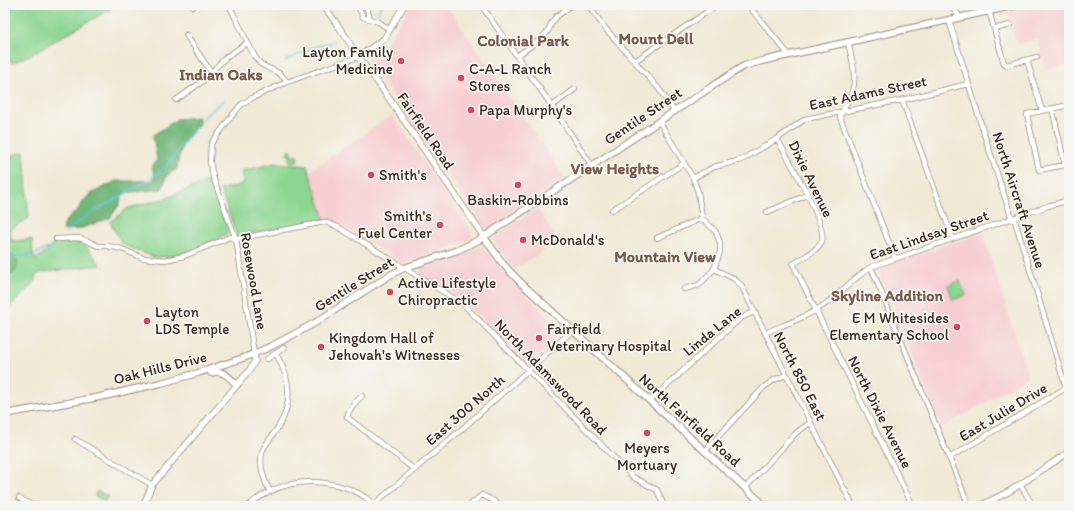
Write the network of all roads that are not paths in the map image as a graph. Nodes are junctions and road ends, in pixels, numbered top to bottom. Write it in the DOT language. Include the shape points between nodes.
graph roads {
  1 [pos="229,5"];
  2 [pos="323,5"];
  3 [pos="361,5"];
  4 [pos="366,5"];
  5 [pos="404,5"];
  6 [pos="481,5"];
  7 [pos="572,5"];
  8 [pos="588,5"];
  9 [pos="717,5"];
  10 [pos="748,5"];
  11 [pos="950,5"];
  12 [pos="1017,5"];
  13 [pos="989,11"];
  14 [pos="960,17"];
  15 [pos="370,19"];
  16 [pos="949,20"];
  17 [pos="1010,25"];
  18 [pos="994,29"];
  19 [pos="390,30"];
  20 [pos="186,35"];
  21 [pos="848,42"];
  22 [pos="247,43"];
  23 [pos="789,55"];
  24 [pos="517,56"];
  25 [pos="358,57"];
  26 [pos="1037,57"];
  27 [pos="1027,60"];
  28 [pos="635,61"];
  29 [pos="211,72"];
  30 [pos="287,82"];
  31 [pos="968,84"];
  32 [pos="575,89"];
  33 [pos="176,100"];
  34 [pos="902,100"];
  35 [pos="1069,105"];
  36 [pos="552,106"];
  37 [pos="1052,108"];
  38 [pos="842,110"];
  39 [pos="1042,110"];
  40 [pos="674,111"];
  41 [pos="659,121"];
  42 [pos="778,139"];
  43 [pos="683,164"];
  44 [pos="592,166"];
  45 [pos="693,178"];
  46 [pos="807,195"];
  47 [pos="1069,200"];
  48 [pos="612,210"];
  49 [pos="767,212"];
  50 [pos="702,218"];
  51 [pos="1012,219"];
  52 [pos="484,237"];
  53 [pos="657,238"];
  54 [pos="56,239"];
  55 [pos="953,239"];
  56 [pos="236,240"];
  57 [pos="494,252"];
  58 [pos="895,258"];
  59 [pos="794,264"];
  60 [pos="871,266"];
  61 [pos="404,268"];
  62 [pos="714,269"];
  63 [pos="684,290"];
  64 [pos="816,310"];
  65 [pos="754,312"];
  66 [pos="313,324"];
  67 [pos="572,331"];
  68 [pos="765,333"];
  69 [pos="284,348"];
  70 [pos="254,354"];
  71 [pos="276,354"];
  72 [pos="267,359"];
  73 [pos="528,370"];
  74 [pos="786,375"];
  75 [pos="184,377"];
  76 [pos="237,385"];
  77 [pos="1067,387"];
  78 [pos="362,396"];
  79 [pos="650,401"];
  80 [pos="5,414"];
  81 [pos="810,423"];
  82 [pos="75,439"];
  83 [pos="705,451"];
  84 [pos="1069,452"];
  85 [pos="950,458"];
  86 [pos="415,470"];
  87 [pos="1020,484"];
  88 [pos="152,485"];
  89 [pos="745,488"];
  90 [pos="270,492"];
  91 [pos="19,498"];
  92 [pos="375,505"];
  93 [pos="33,506"];
  94 [pos="143,506"];
  95 [pos="248,506"];
  96 [pos="469,506"];
  97 [pos="499,506"];
  98 [pos="664,506"];
  99 [pos="766,506"];
  100 [pos="853,506"];
  101 [pos="913,506"];
  102 [pos="969,506"];
  103 [pos="980,506"];
  104 [pos="1033,506"];
  1 -- 22 [label="street"];
  2 -- 25 [label="street, Fairfield Road"];
  3 -- 15 [label="street" via="359,8 363,17"];
  4 -- 15 [label="street"];
  5 -- 19 [label="street"];
  6 -- 24 [label="street"];
  7 -- 24 [label="street" via="557,16 543,37"];
  8 -- 28 [label="street"];
  9 -- 28 [label="street"];
  10 -- 23 [label="street"];
  11 -- 14 [label="street"];
  12 -- 13 [label="main road, Gentile Street"];
  13 -- 14 [label="main road, Gentile Street"];
  13 -- 18 [label="street"];
  14 -- 16 [label="main road, Gentile Street"];
  15 -- 19 [label="street" via="380,22"];
  16 -- 21 [label="main road, Gentile Street"];
  16 -- 31 [label="street, North Aircraft Avenue"];
  17 -- 18 [label="street"];
  18 -- 27 [label="street" via="1004,63 1007,65"];
  19 -- 25 [label="street" via="384,39"];
  20 -- 29 [label="street"];
  21 -- 23 [label="main road, Gentile Street"];
  21 -- 38 [label="street" via="855,84"];
  22 -- 29 [label="street" via="226,57"];
  22 -- 30 [label="street" via="261,64 276,71"];
  23 -- 40 [label="main road, Gentile Street" via="741,68"];
  24 -- 36 [label="street"];
  25 -- 30 [label="street"];
  25 -- 52 [label="street, Fairfield Road"];
  26 -- 27 [label="street"];
  27 -- 39 [label="street"];
  28 -- 40 [label="street"];
  29 -- 33 [label="street"];
  30 -- 56 [label="street, Rosewood Lane" via="241,105 211,144 212,175"];
  31 -- 34 [label="street, East Adams Street"];
  31 -- 51 [label="street, North Aircraft Avenue"];
  32 -- 36 [label="street"];
  34 -- 38 [label="street, East Adams Street"];
  34 -- 55 [label="street"];
  35 -- 37 [label="street"];
  36 -- 44 [label="street"];
  37 -- 39 [label="street"];
  37 -- 39 [label="street" via="1065,165 1039,170 1027,114"];
  38 -- 42 [label="street, East Adams Street" via="804,118"];
  38 -- 58 [label="street" via="840,117"];
  40 -- 41 [label="main road, Gentile Street"];
  41 -- 43 [label="street"];
  41 -- 44 [label="main road, Gentile Street"];
  42 -- 45 [label="street, East Adams Street" via="741,160 714,167"];
  42 -- 46 [label="street, Dixie Avenue"];
  43 -- 45 [label="street"];
  43 -- 48 [label="street"];
  44 -- 52 [label="main road, Gentile Street"];
  45 -- 50 [label="street"];
  46 -- 49 [label="street"];
  46 -- 59 [label="street, Dixie Avenue" via="821,226 822,242"];
  47 -- 51 [label="street, East Lindsay Street"];
  50 -- 53 [label="street"];
  50 -- 62 [label="street" via="716,232 720,243 720,252"];
  51 -- 55 [label="street, East Lindsay Street"];
  51 -- 77 [label="street, North Aircraft Avenue" via="1015,221"];
  52 -- 57 [label="main road, Fairfield Road"];
  52 -- 61 [label="main road, Gentile Street" via="458,250"];
  54 -- 56 [label="street, North Adamswood Road" via="78,238 98,246 122,248 143,258 165,260 184,256 230,237"];
  55 -- 58 [label="street, East Lindsay Street"];
  56 -- 61 [label="street, North Adamswood Road" via="325,222 338,227"];
  56 -- 70 [label="street, Rosewood Lane"];
  57 -- 67 [label="main road, North Fairfield Road" via="518,281"];
  58 -- 60 [label="street, East Lindsay Street"];
  59 -- 64 [label="street, North Dixie Avenue"];
  60 -- 64 [label="street, East Lindsay Street"];
  60 -- 85 [label="street"];
  61 -- 66 [label="main road, Gentile Street"];
  61 -- 73 [label="street, North Adamswood Road" via="463,304"];
  62 -- 63 [label="street" via="699,285"];
  62 -- 65 [label="street, North 850 East" via="741,285"];
  64 -- 68 [label="street, East Lindsay Street"];
  64 -- 101 [label="street, North Dixie Avenue"];
  65 -- 68 [label="street, North 850 East"];
  65 -- 79 [label="street, Linda Lane" via="734,324"];
  66 -- 70 [label="main road, Oak Hills Drive"];
  67 -- 73 [label="street, East 300 North"];
  67 -- 79 [label="main road, North Fairfield Road"];
  68 -- 74 [label="street, North 850 East"];
  69 -- 71 [label="street"];
  70 -- 75 [label="main road, Oak Hills Drive"];
  70 -- 76 [label="street" via="253,365"];
  71 -- 72 [label="street"];
  71 -- 90 [label="street" via="288,380 288,393 284,417 262,452 262,474"];
  73 -- 86 [label="street, East 300 North"];
  73 -- 98 [label="street, North Adamswood Road" via="633,477 657,490"];
  74 -- 81 [label="street, North 850 East"];
  74 -- 83 [label="street" via="764,387"];
  75 -- 76 [label="main road" via="220,372"];
  75 -- 80 [label="main road, Oak Hills Drive"];
  76 -- 88 [label="street"];
  77 -- 85 [label="street, East Julie Drive"];
  78 -- 86 [label="street" via="354,403 347,417"];
  79 -- 83 [label="main road, North Fairfield Road"];
  81 -- 89 [label="street" via="797,432"];
  81 -- 100 [label="street, North 850 East"];
  82 -- 88 [label="street"];
  83 -- 89 [label="main road, North Fairfield Road"];
  84 -- 87 [label="street"];
  85 -- 102 [label="street"];
  86 -- 92 [label="street, East 300 North"];
  87 -- 103 [label="street"];
  87 -- 104 [label="street"];
  88 -- 94 [label="street"];
  89 -- 99 [label="main road, North Fairfield Road"];
  90 -- 92 [label="street" via="283,486 318,482 349,488"];
  90 -- 95 [label="street"];
  91 -- 93 [label="street"];
  96 -- 97 [label="street" via="482,495"];
}
